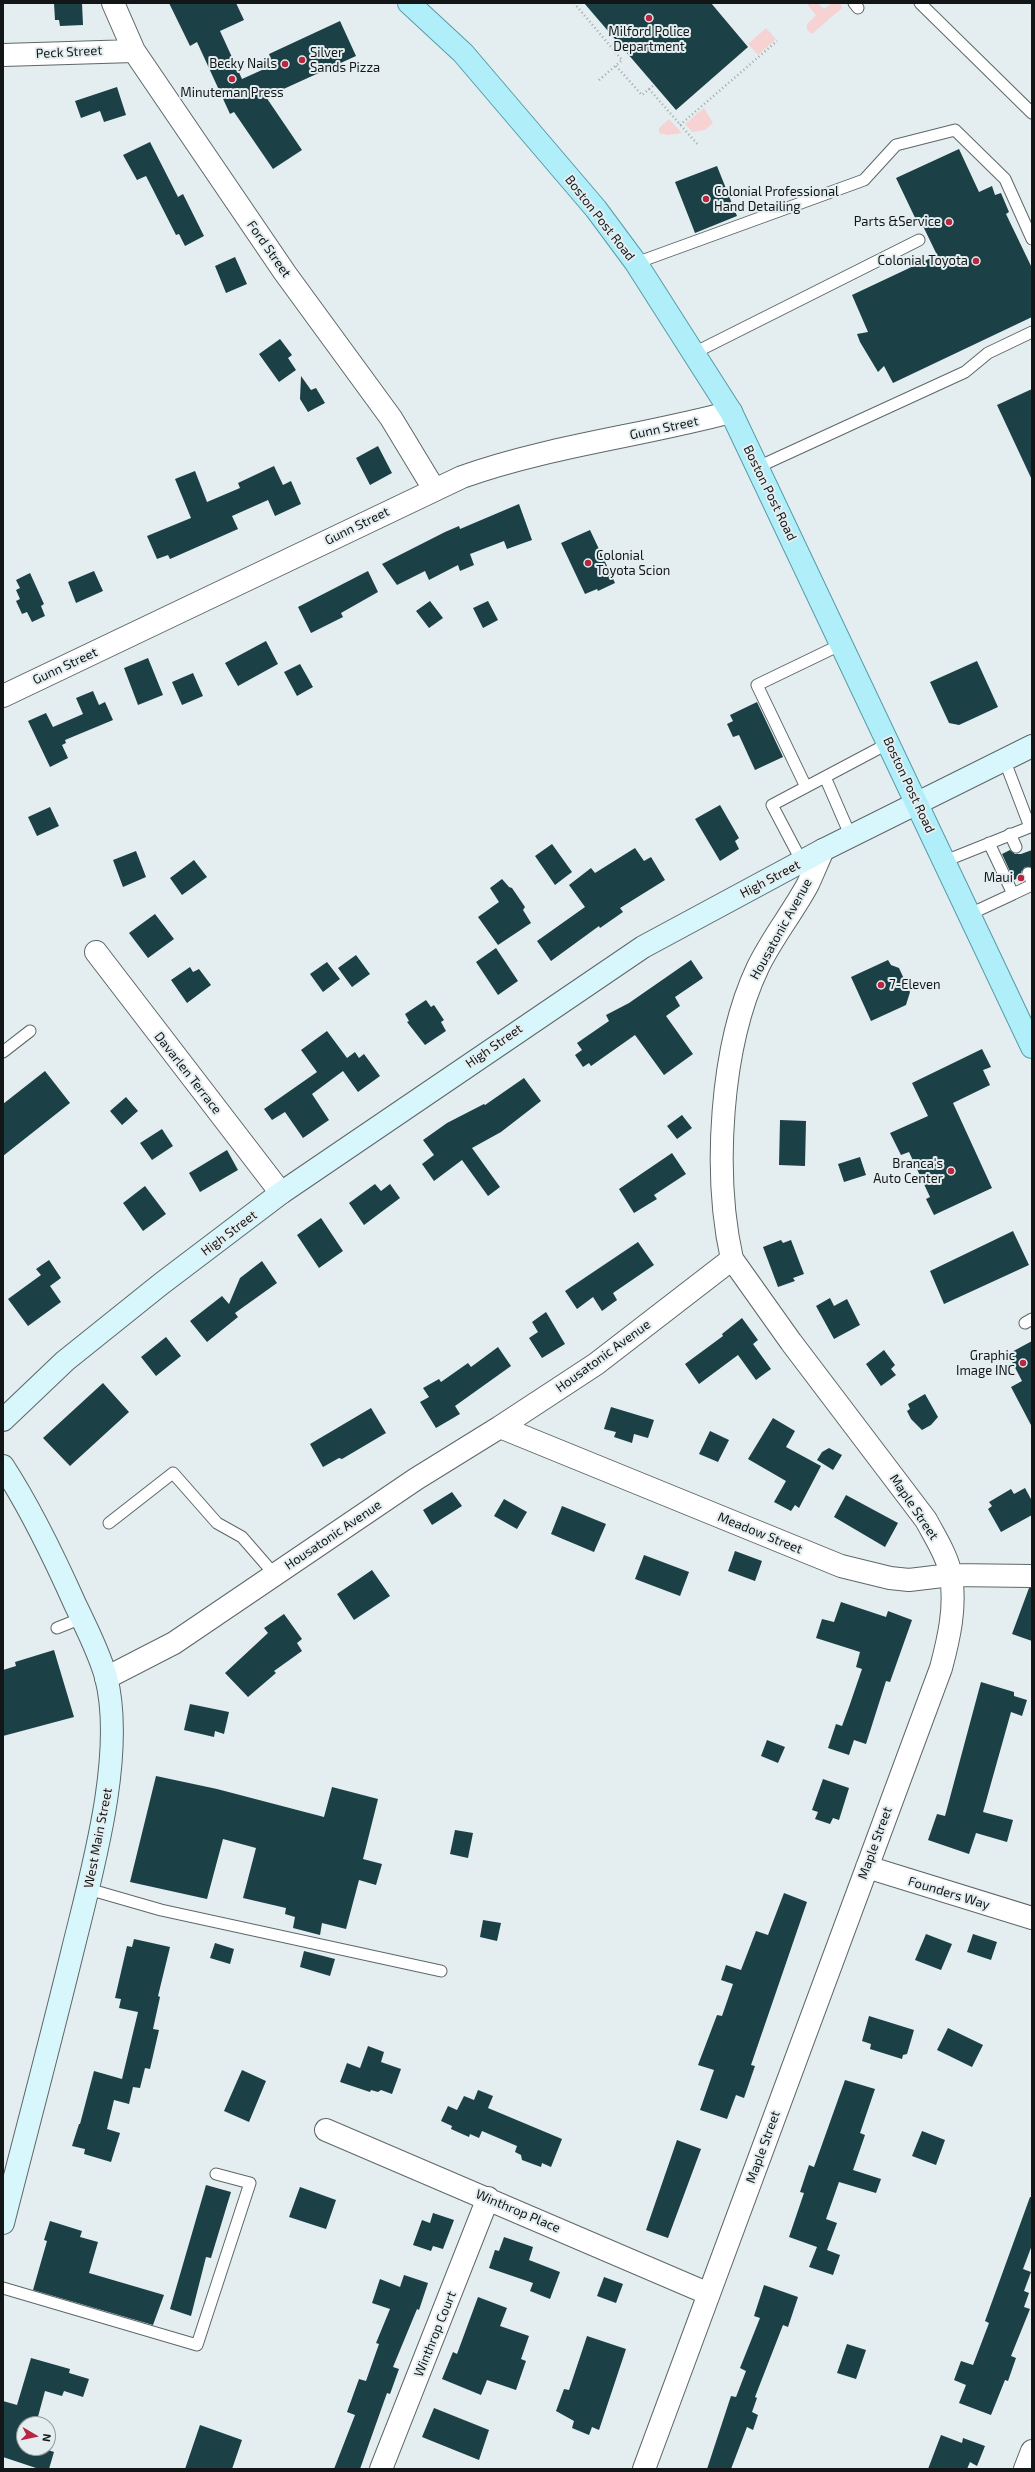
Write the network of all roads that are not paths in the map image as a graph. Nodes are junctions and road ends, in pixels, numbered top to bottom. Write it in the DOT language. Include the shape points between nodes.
graph roads {
  1 [pos="114,3"];
  2 [pos="409,3"];
  3 [pos="920,3"];
  4 [pos="134,51"];
  5 [pos="3,55"];
  6 [pos="1032,113"];
  7 [pos="1032,239"];
  8 [pos="919,240"];
  9 [pos="636,263"];
  10 [pos="1032,332"];
  11 [pos="694,353"];
  12 [pos="731,412"];
  13 [pos="758,467"];
  14 [pos="434,489"];
  15 [pos="842,644"];
  16 [pos="3,696"];
  17 [pos="889,743"];
  18 [pos="1032,746"];
  19 [pos="1004,760"];
  20 [pos="825,777"];
  21 [pos="806,787"];
  22 [pos="917,802"];
  23 [pos="1010,834"];
  24 [pos="851,837"];
  25 [pos="989,843"];
  26 [pos="1016,847"];
  27 [pos="823,850"];
  28 [pos="945,861"];
  29 [pos="802,862"];
  30 [pos="1031,880"];
  31 [pos="1013,894"];
  32 [pos="970,914"];
  33 [pos="96,952"];
  34 [pos="30,1030"];
  35 [pos="1032,1047"];
  36 [pos="3,1052"];
  37 [pos="281,1193"];
  38 [pos="732,1259"];
  39 [pos="3,1420"];
  40 [pos="500,1427"];
  41 [pos="3,1466"];
  42 [pos="110,1523"];
  43 [pos="275,1575"];
  44 [pos="951,1575"];
  45 [pos="1032,1576"];
  46 [pos="82,1618"];
  47 [pos="57,1628"];
  48 [pos="106,1678"];
  49 [pos="867,1867"];
  50 [pos="88,1889"];
  51 [pos="1032,1918"];
  52 [pos="441,1971"];
  53 [pos="326,2130"];
  54 [pos="216,2174"];
  55 [pos="488,2198"];
  56 [pos="3,2223"];
  57 [pos="3,2288"];
  58 [pos="709,2294"];
  59 [pos="1032,2451"];
  60 [pos="381,2469"];
  61 [pos="644,2469"];
  62 [pos="1025,2469"];
  1 -- 4 [label="street, Ford Street"];
  2 -- 9 [label="main road, Boston Post Road" via="463,54 596,209"];
  3 -- 6 [label="lane"];
  4 -- 5 [label="street, Peck Street"];
  4 -- 14 [label="street, Ford Street" via="285,273 391,418"];
  7 -- 9 [label="lane" via="1005,179 955,130 896,145 864,180"];
  8 -- 11 [label="lane"];
  9 -- 11 [label="main road, Boston Post Road"];
  10 -- 13 [label="lane" via="988,353 965,372"];
  11 -- 12 [label="main road, Boston Post Road"];
  12 -- 13 [label="main road, Boston Post Road"];
  12 -- 14 [label="street, Gunn Street" via="684,425 522,457"];
  13 -- 15 [label="main road, Boston Post Road"];
  14 -- 16 [label="street, Gunn Street"];
  15 -- 17 [label="main road, Boston Post Road"];
  15 -- 21 [label="lane" via="757,685"];
  17 -- 20 [label="lane"];
  17 -- 22 [label="main road, Boston Post Road"];
  18 -- 19 [label="main road, High Street"];
  19 -- 22 [label="main road, High Street"];
  19 -- 23 [label="lane" via="1030,827"];
  20 -- 21 [label="lane"];
  20 -- 24 [label="lane"];
  21 -- 29 [label="lane" via="772,806"];
  22 -- 24 [label="main road, High Street"];
  22 -- 28 [label="main road, Boston Post Road"];
  23 -- 25 [label="lane"];
  23 -- 26 [label="lane"];
  24 -- 27 [label="main road, High Street"];
  25 -- 28 [label="lane"];
  25 -- 31 [label="lane"];
  27 -- 29 [label="main road, High Street"];
  27 -- 38 [label="street, Housatonic Avenue" via="807,884 758,966 739,1018 724,1105 724,1209"];
  28 -- 32 [label="main road, Boston Post Road"];
  29 -- 37 [label="main road, High Street" via="643,946"];
  30 -- 31 [label="lane"];
  31 -- 32 [label="lane"];
  32 -- 35 [label="main road, Boston Post Road"];
  33 -- 37 [label="street, Davarlen Terrace"];
  34 -- 36 [label="lane"];
  37 -- 39 [label="main road, High Street" via="65,1361"];
  38 -- 40 [label="street, Housatonic Avenue" via="596,1364"];
  38 -- 44 [label="street, Maple Street" via="791,1342 926,1520"];
  40 -- 43 [label="street, Housatonic Avenue" via="416,1479"];
  40 -- 44 [label="street, Meadow Street" via="842,1566 909,1580"];
  41 -- 46 [label="main road, West Main Street" via="53,1555"];
  42 -- 43 [label="lane" via="173,1473 217,1523 242,1537"];
  43 -- 48 [label="street, Housatonic Avenue" via="174,1643"];
  44 -- 45 [label="street, Meadow Street"];
  44 -- 49 [label="street, Maple Street" via="952,1617 941,1668"];
  46 -- 47 [label="lane"];
  46 -- 48 [label="main road, West Main Street"];
  48 -- 50 [label="main road, West Main Street" via="112,1718 112,1750"];
  49 -- 51 [label="street, Founders Way"];
  49 -- 58 [label="street, Maple Street"];
  50 -- 52 [label="lane" via="161,1910"];
  50 -- 56 [label="main road, West Main Street"];
  53 -- 55 [label="street, Winthrop Place"];
  54 -- 57 [label="lane" via="250,2183 196,2345"];
  55 -- 58 [label="street, Winthrop Place"];
  55 -- 60 [label="street, Winthrop Court"];
  58 -- 61 [label="street, Maple Street"];
  59 -- 62 [label="street"];
}
